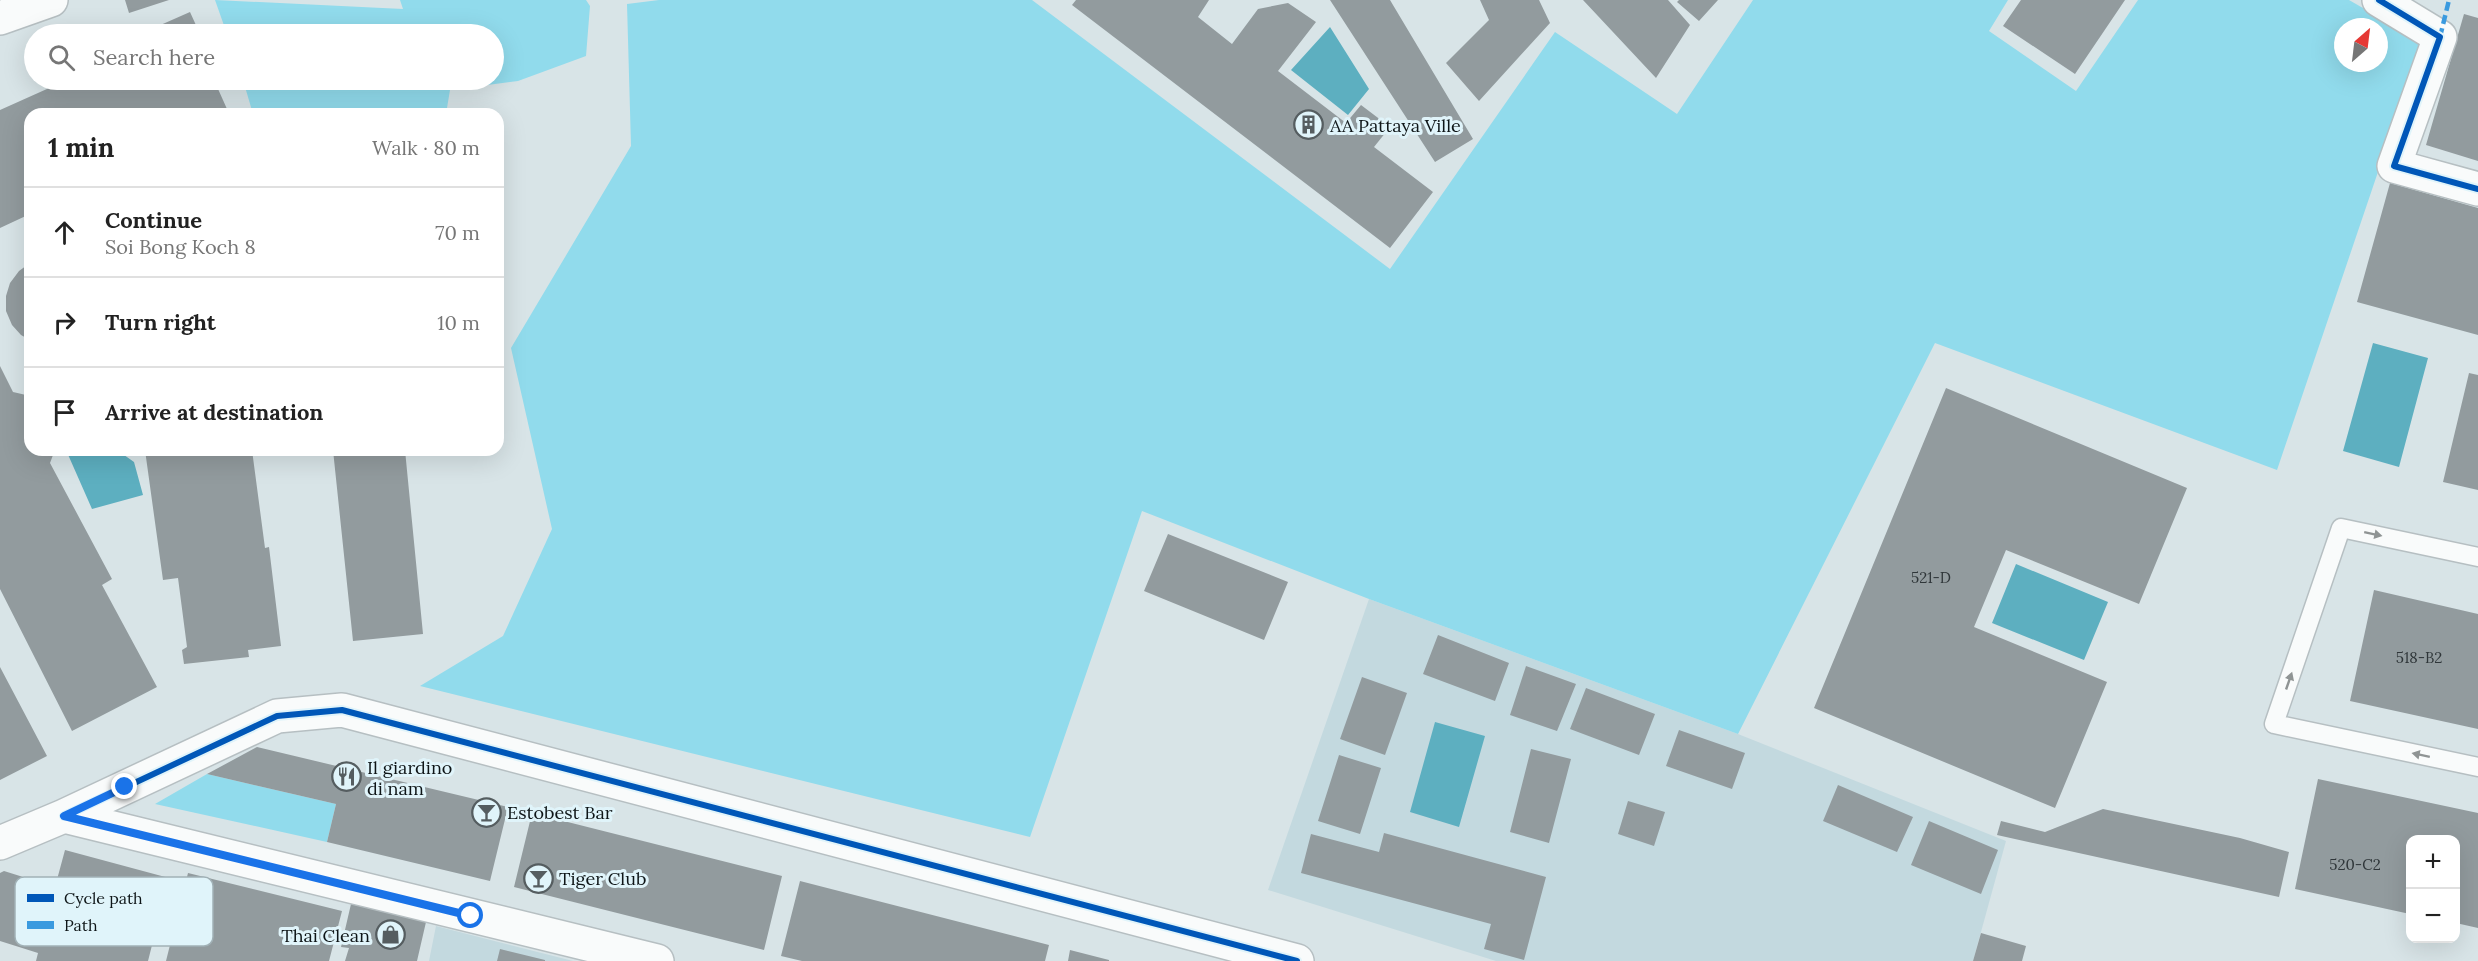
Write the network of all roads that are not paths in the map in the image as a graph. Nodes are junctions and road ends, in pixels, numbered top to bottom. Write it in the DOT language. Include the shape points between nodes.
graph roads {
  1 [pos="51,0"];
  2 [pos="2379,0"];
  3 [pos="0,18"];
  4 [pos="2478,189"];
  5 [pos="2478,557"];
  6 [pos="2478,767"];
  7 [pos="64,816"];
  8 [pos="0,843"];
  9 [pos="657,961"];
  10 [pos="1297,961"];
  1 -- 3 [label="street"];
  2 -- 4 [label="street" via="2440,37 2394,166"];
  6 -- 5 [label="lane, one-way" via="2274,724 2341,528"];
  7 -- 8 [label="street"];
  7 -- 9 [label="street"];
  7 -- 10 [label="street" via="277,716 342,710"];
}
